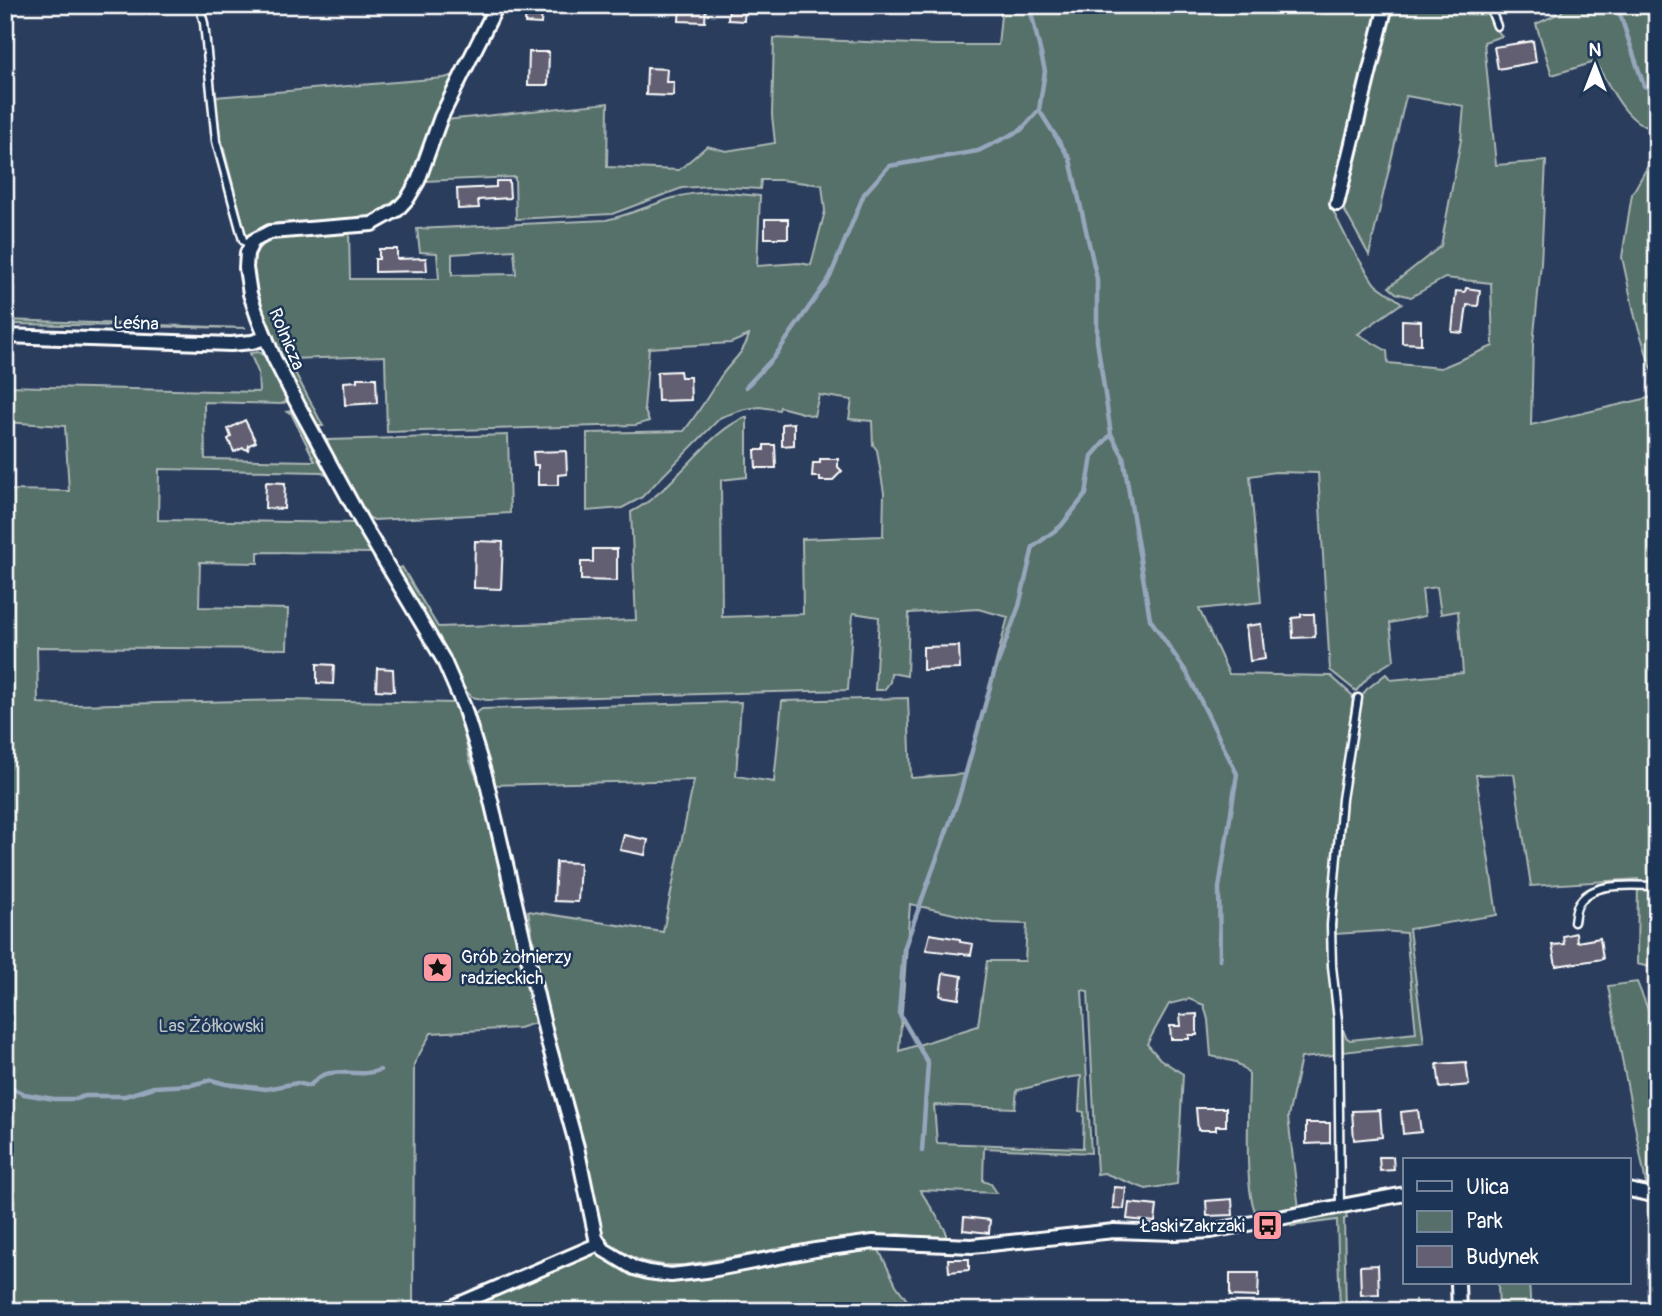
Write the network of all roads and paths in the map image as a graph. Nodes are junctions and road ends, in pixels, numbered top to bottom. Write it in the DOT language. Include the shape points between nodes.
graph roads {
  1 [pos="199,5"];
  2 [pos="497,5"];
  3 [pos="1386,5"];
  4 [pos="1489,5"];
  5 [pos="1497,26"];
  6 [pos="1337,204"];
  7 [pos="250,246"];
  8 [pos="5,336"];
  9 [pos="265,338"];
  10 [pos="1357,698"];
  11 [pos="1657,886"];
  12 [pos="1574,922"];
  13 [pos="1630,1189"];
  14 [pos="1403,1194"];
  15 [pos="1657,1196"];
  16 [pos="1340,1207"];
  17 [pos="599,1244"];
  18 [pos="1458,1284"];
  19 [pos="443,1311"];
  20 [pos="1459,1311"];
  1 -- 7 [label="lane" via="216,141 243,240"];
  2 -- 7 [label="street" via="441,117 418,181 397,210 372,224 270,232"];
  3 -- 6 [label="street"];
  4 -- 5 [label="lane"];
  7 -- 9 [label="street, Rolnicza" via="248,281"];
  8 -- 9 [label="street, Leśna" via="231,344"];
  9 -- 17 [label="street, Rolnicza" via="364,526 443,659 464,707"];
  10 -- 16 [label="lane" via="1331,925 1338,1020"];
  11 -- 12 [label="lane" via="1592,892 1578,904"];
  13 -- 15 [label="street"];
  14 -- 16 [label="street"];
  16 -- 17 [label="street" via="1198,1232 1114,1231 972,1246 873,1242 671,1275 634,1268"];
  17 -- 19 [label="street"];
  18 -- 20 [label="street"];
}
